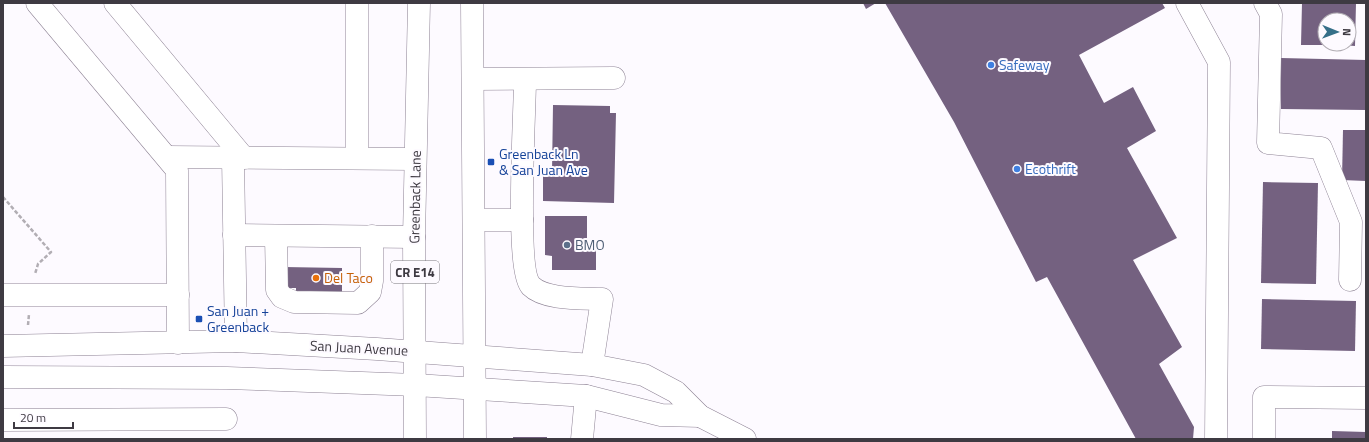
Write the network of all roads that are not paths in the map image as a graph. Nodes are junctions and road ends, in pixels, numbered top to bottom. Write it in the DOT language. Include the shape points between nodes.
graph roads {
  1 [pos="37,3"];
  2 [pos="115,3"];
  3 [pos="357,3"];
  4 [pos="418,3"];
  5 [pos="472,3"];
  6 [pos="1187,3"];
  7 [pos="1265,3"];
  8 [pos="614,78"];
  9 [pos="473,79"];
  10 [pos="526,80"];
  11 [pos="166,157"];
  12 [pos="239,158"];
  13 [pos="357,158"];
  14 [pos="415,159"];
  15 [pos="475,220"];
  16 [pos="522,220"];
  17 [pos="1359,222"];
  18 [pos="234,235"];
  19 [pos="276,236"];
  20 [pos="372,236"];
  21 [pos="414,237"];
  22 [pos="1350,280"];
  23 [pos="3,294"];
  24 [pos="178,295"];
  25 [pos="236,341"];
  26 [pos="178,343"];
  27 [pos="3,346"];
  28 [pos="416,351"];
  29 [pos="475,356"];
  30 [pos="592,365"];
  31 [pos="3,378"];
  32 [pos="416,385"];
  33 [pos="475,389"];
  34 [pos="586,396"];
  35 [pos="1366,398"];
  36 [pos="700,416"];
  37 [pos="226,419"];
  38 [pos="3,420"];
  39 [pos="415,439"];
  40 [pos="475,439"];
  41 [pos="582,439"];
  42 [pos="745,439"];
  43 [pos="1216,439"];
  44 [pos="1264,439"];
  1 -- 11 [label="main road"];
  2 -- 12 [label="main road"];
  3 -- 13 [label="main road"];
  4 -- 14 [label="main road, Greenback Lane / CR E14"];
  5 -- 9 [label="main road"];
  6 -- 43 [label="main road" via="1219,62"];
  7 -- 17 [label="main road" via="1271,14 1268,143 1321,148"];
  8 -- 10 [label="main road"];
  9 -- 10 [label="main road"];
  9 -- 15 [label="main road"];
  10 -- 16 [label="main road"];
  11 -- 12 [label="main road"];
  11 -- 24 [label="main road" via="177,170"];
  12 -- 13 [label="main road"];
  12 -- 18 [label="main road"];
  13 -- 14 [label="main road"];
  14 -- 21 [label="main road, Greenback Lane / CR E14"];
  15 -- 16 [label="main road"];
  15 -- 29 [label="main road"];
  16 -- 30 [label="main road" via="525,271 531,285 548,295 602,299"];
  17 -- 22 [label="main road"];
  18 -- 19 [label="main road"];
  18 -- 25 [label="main road"];
  19 -- 20 [label="main road"];
  19 -- 20 [label="main road" via="277,290 282,297 294,302 358,303 370,292"];
  20 -- 21 [label="main road"];
  21 -- 28 [label="main road, Greenback Lane / CR E14"];
  23 -- 24 [label="main road"];
  24 -- 26 [label="main road"];
  25 -- 26 [label="main road, San Juan Avenue"];
  25 -- 28 [label="main road, San Juan Avenue"];
  26 -- 27 [label="main road, San Juan Avenue"];
  28 -- 29 [label="main road, San Juan Avenue"];
  28 -- 32 [label="main road, Greenback Lane / CR E14"];
  29 -- 30 [label="main road, San Juan Avenue"];
  29 -- 33 [label="main road"];
  30 -- 36 [label="main road, San Juan Avenue" via="644,376 676,392"];
  31 -- 32 [label="main road, San Juan Avenue" via="219,378"];
  32 -- 33 [label="main road, San Juan Avenue"];
  32 -- 39 [label="main road, Greenback Lane / CR E14"];
  33 -- 34 [label="main road, San Juan Avenue"];
  33 -- 40 [label="main road"];
  34 -- 36 [label="main road, San Juan Avenue" via="661,415"];
  34 -- 41 [label="main road"];
  35 -- 44 [label="main road" via="1264,396"];
  36 -- 42 [label="main road, San Juan Avenue"];
  37 -- 38 [label="main road"];
}
